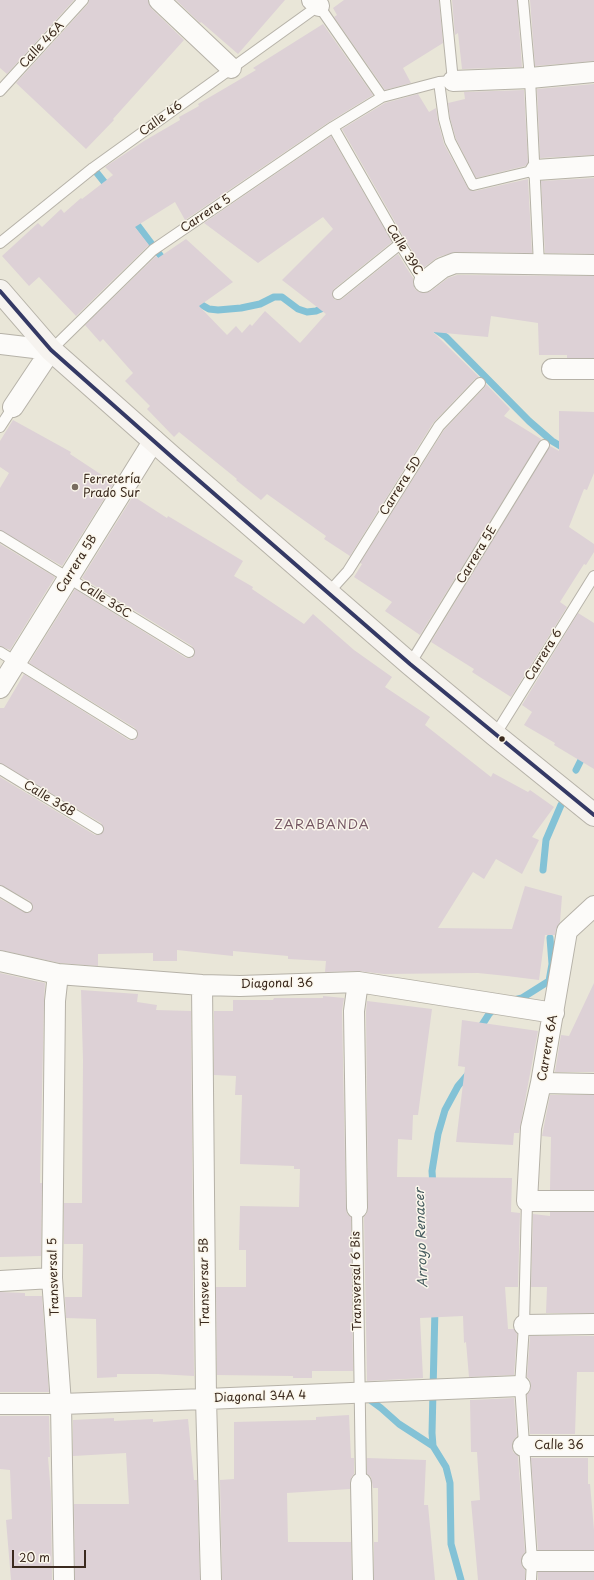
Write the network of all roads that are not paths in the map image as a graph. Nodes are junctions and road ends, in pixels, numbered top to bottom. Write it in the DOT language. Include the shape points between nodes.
graph roads {
  1 [pos="83,0"];
  2 [pos="159,0"];
  3 [pos="446,0"];
  4 [pos="523,0"];
  5 [pos="319,2"];
  6 [pos="231,68"];
  7 [pos="594,72"];
  8 [pos="530,78"];
  9 [pos="446,81"];
  10 [pos="0,91"];
  11 [pos="382,97"];
  12 [pos="333,127"];
  13 [pos="594,166"];
  14 [pos="536,170"];
  15 [pos="0,243"];
  16 [pos="400,244"];
  17 [pos="539,265"];
  18 [pos="594,265"];
  19 [pos="424,282"];
  20 [pos="0,291"];
  21 [pos="338,294"];
  22 [pos="0,344"];
  23 [pos="51,350"];
  24 [pos="552,369"];
  25 [pos="594,369"];
  26 [pos="480,384"];
  27 [pos="13,407"];
  28 [pos="0,427"];
  29 [pos="154,440"];
  30 [pos="544,445"];
  31 [pos="0,536"];
  32 [pos="594,576"];
  33 [pos="68,578"];
  34 [pos="329,592"];
  35 [pos="189,652"];
  36 [pos="8,657"];
  37 [pos="410,664"];
  38 [pos="0,688"];
  39 [pos="132,734"];
  40 [pos="494,735"];
  41 [pos="0,769"];
  42 [pos="594,815"];
  43 [pos="98,829"];
  44 [pos="0,891"];
  45 [pos="594,906"];
  46 [pos="27,907"];
  47 [pos="0,962"];
  48 [pos="58,974"];
  49 [pos="358,982"];
  50 [pos="202,985"];
  51 [pos="554,1013"];
  52 [pos="541,1083"];
  53 [pos="594,1084"];
  54 [pos="527,1201"];
  55 [pos="594,1201"];
  56 [pos="357,1208"];
  57 [pos="52,1278"];
  58 [pos="0,1281"];
  59 [pos="594,1324"];
  60 [pos="524,1325"];
  61 [pos="520,1386"];
  62 [pos="359,1393"];
  63 [pos="206,1399"];
  64 [pos="0,1404"];
  65 [pos="61,1404"];
  66 [pos="523,1446"];
  67 [pos="594,1446"];
  68 [pos="361,1483"];
  69 [pos="594,1561"];
  70 [pos="531,1570"];
  71 [pos="64,1580"];
  72 [pos="211,1580"];
  73 [pos="363,1580"];
  1 -- 10 [label="lane, Calle 46A"];
  2 -- 6 [label="street"];
  3 -- 9 [label="lane"];
  4 -- 8 [label="lane"];
  5 -- 6 [label="lane, Calle 46"];
  5 -- 11 [label="lane"];
  6 -- 15 [label="lane, Calle 46" via="93,168"];
  7 -- 8 [label="street"];
  8 -- 9 [label="street"];
  8 -- 14 [label="lane"];
  9 -- 11 [label="lane, Carrera 5"];
  9 -- 14 [label="lane" via="444,119 450,140 473,185"];
  11 -- 12 [label="lane, Carrera 5"];
  12 -- 16 [label="lane, Calle 39C"];
  12 -- 23 [label="lane, Carrera 5" via="156,248"];
  13 -- 14 [label="street"];
  14 -- 17 [label="lane"];
  16 -- 19 [label="lane, Calle 39C"];
  16 -- 21 [label="lane"];
  17 -- 18 [label="street, Calle 39C"];
  17 -- 19 [label="street, Calle 39C" via="455,263 442,268"];
  20 -- 23 [label="main road"];
  22 -- 23 [label="street"];
  23 -- 27 [label="street"];
  23 -- 29 [label="main road"];
  24 -- 25 [label="street"];
  26 -- 34 [label="lane, Carrera 5D" via="438,426 348,571"];
  27 -- 28 [label="lane"];
  29 -- 33 [label="street, Carrera 5B"];
  29 -- 34 [label="main road"];
  30 -- 37 [label="lane, Carrera 5E"];
  31 -- 33 [label="lane, Calle 36C"];
  32 -- 40 [label="lane, Carrera 6"];
  33 -- 35 [label="lane, Calle 36C"];
  33 -- 36 [label="street, Carrera 5B"];
  34 -- 37 [label="main road"];
  36 -- 38 [label="street, Carrera 5B"];
  36 -- 39 [label="lane"];
  37 -- 40 [label="main road"];
  40 -- 42 [label="main road"];
  41 -- 43 [label="lane, Calle 36B"];
  44 -- 46 [label="lane"];
  45 -- 51 [label="street, Carrera 6A" via="567,931"];
  47 -- 48 [label="street, Diagonal 36"];
  48 -- 50 [label="street, Diagonal 36"];
  48 -- 57 [label="street, Transversal 5" via="55,1001"];
  49 -- 50 [label="street, Diagonal 36"];
  49 -- 51 [label="street, Diagonal 36"];
  49 -- 56 [label="street, Transversal 6 Bis" via="354,1012"];
  50 -- 63 [label="street, Transversar 5B"];
  51 -- 52 [label="street, Carrera 6A"];
  52 -- 53 [label="street"];
  52 -- 54 [label="street, Carrera 6A" via="532,1128"];
  54 -- 55 [label="street"];
  54 -- 60 [label="lane"];
  56 -- 62 [label="lane, Transversal 6 Bis"];
  57 -- 58 [label="street"];
  57 -- 65 [label="street, Transversal 5"];
  59 -- 60 [label="street"];
  60 -- 61 [label="lane"];
  61 -- 62 [label="street, Diagonal 34A 4"];
  61 -- 66 [label="lane"];
  62 -- 63 [label="street, Diagonal 34A 4"];
  62 -- 68 [label="lane, Transversal 6 Bis"];
  63 -- 65 [label="street, Diagonal 34A 4"];
  63 -- 72 [label="street, Transversar 5B"];
  64 -- 65 [label="street, Diagonal 34A 4"];
  65 -- 71 [label="street, Transversal 5"];
  66 -- 67 [label="street, Calle 36"];
  66 -- 70 [label="lane"];
  68 -- 73 [label="street, Transversal 6 Bis"];
  69 -- 70 [label="street"];
}
